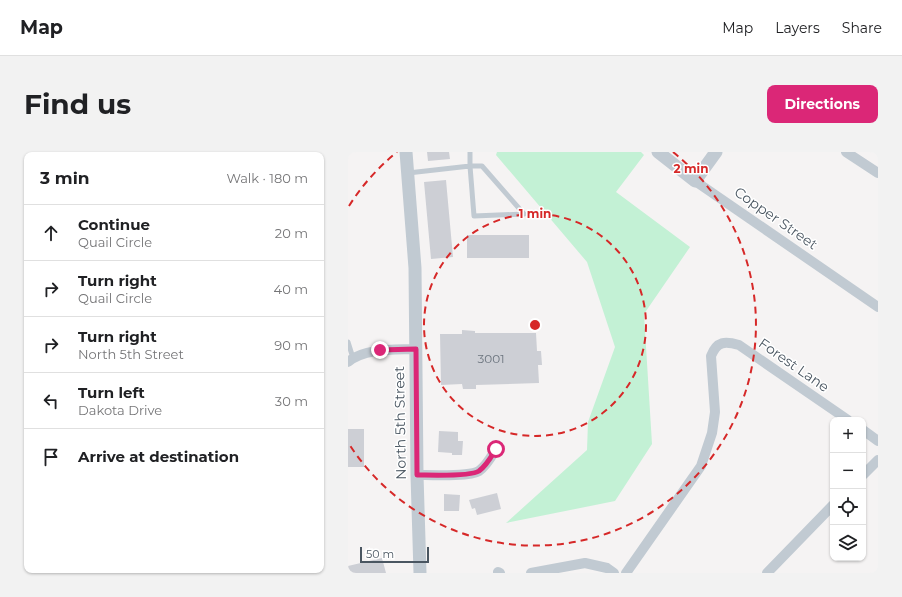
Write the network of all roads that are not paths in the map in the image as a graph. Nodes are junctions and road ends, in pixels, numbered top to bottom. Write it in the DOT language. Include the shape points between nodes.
graph roads {
  1 [pos="406,152"];
  2 [pos="470,152"];
  3 [pos="658,152"];
  4 [pos="716,152"];
  5 [pos="849,153"];
  6 [pos="470,166"];
  7 [pos="408,173"];
  8 [pos="878,173"];
  9 [pos="695,181"];
  10 [pos="878,307"];
  11 [pos="348,342"];
  12 [pos="416,349"];
  13 [pos="350,360"];
  14 [pos="844,417"];
  15 [pos="866,432"];
  16 [pos="878,441"];
  17 [pos="496,449"];
  18 [pos="878,460"];
  19 [pos="866,472"];
  20 [pos="417,475"];
  21 [pos="830,507"];
  22 [pos="420,573"];
  23 [pos="531,573"];
  24 [pos="614,573"];
  25 [pos="626,573"];
  26 [pos="766,573"];
  1 -- 7 [label="street, North 5th Street"];
  2 -- 6 [label="lane"];
  3 -- 9 [label="street, Copper Street"];
  4 -- 9 [label="street"];
  5 -- 8 [label="street"];
  6 -- 6 [label="lane" via="474,216 524,214 482,166"];
  6 -- 7 [label="lane"];
  7 -- 12 [label="street, North 5th Street" via="415,268"];
  9 -- 10 [label="street, Copper Street"];
  11 -- 13 [label="lane"];
  12 -- 13 [label="street" via="380,350"];
  12 -- 20 [label="street, North 5th Street"];
  14 -- 25 [label="street, Forest Lane" via="739,345 721,343 714,348 711,356 715,412 712,433 701,466"];
  15 -- 16 [label="street"];
  17 -- 20 [label="street" via="490,461 478,472"];
  18 -- 19 [label="street"];
  20 -- 22 [label="street, North 5th Street"];
  21 -- 26 [label="street"];
  23 -- 24 [label="street" via="585,563 607,568"];
}
